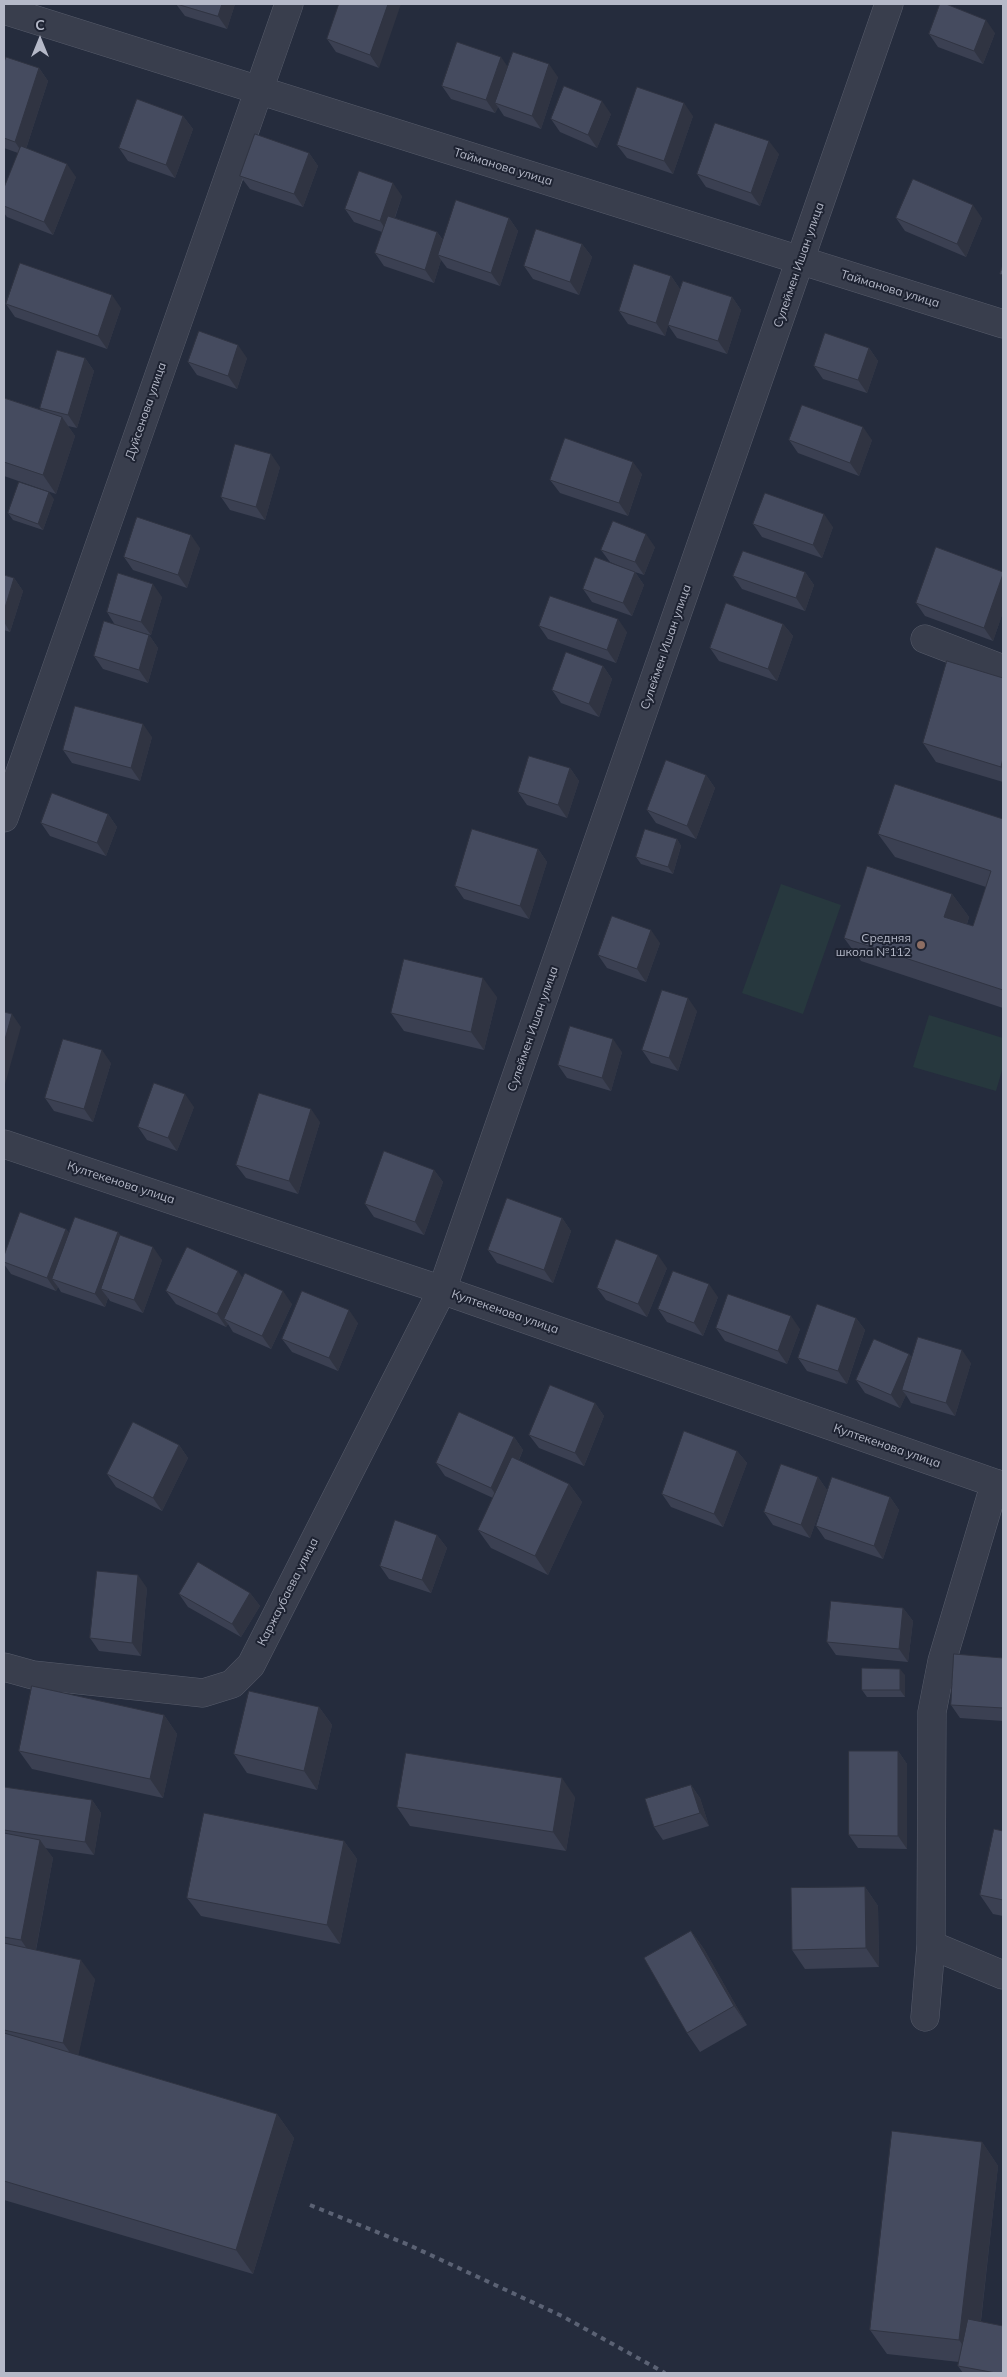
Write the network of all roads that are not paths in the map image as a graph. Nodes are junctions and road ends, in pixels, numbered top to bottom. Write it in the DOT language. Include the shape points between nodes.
graph roads {
  1 [pos="289,4"];
  2 [pos="889,4"];
  3 [pos="4,10"];
  4 [pos="259,90"];
  5 [pos="801,261"];
  6 [pos="1003,324"];
  7 [pos="925,638"];
  8 [pos="1003,669"];
  9 [pos="4,818"];
  10 [pos="4,1144"];
  11 [pos="442,1290"];
  12 [pos="999,1485"];
  13 [pos="4,1667"];
  14 [pos="930,1945"];
  15 [pos="1003,1975"];
  16 [pos="925,2017"];
  1 -- 4 [label="street, Дуйсенова улица"];
  2 -- 5 [label="street, Сулеймен Ишан улица"];
  3 -- 4 [label="street, Тайманова улица"];
  4 -- 5 [label="street, Тайманова улица"];
  4 -- 9 [label="street, Дуйсенова улица"];
  5 -- 6 [label="street, Тайманова улица"];
  5 -- 11 [label="street, Сулеймен Ишан улица"];
  7 -- 8 [label="street"];
  10 -- 11 [label="street, Култекенова улица"];
  11 -- 12 [label="street, Култекенова улица"];
  11 -- 13 [label="street, Каржаубаева улица" via="251,1665 232,1684 203,1693 33,1675"];
  12 -- 14 [label="street" via="942,1661 932,1712"];
  14 -- 15 [label="street"];
  14 -- 16 [label="street"];
}
